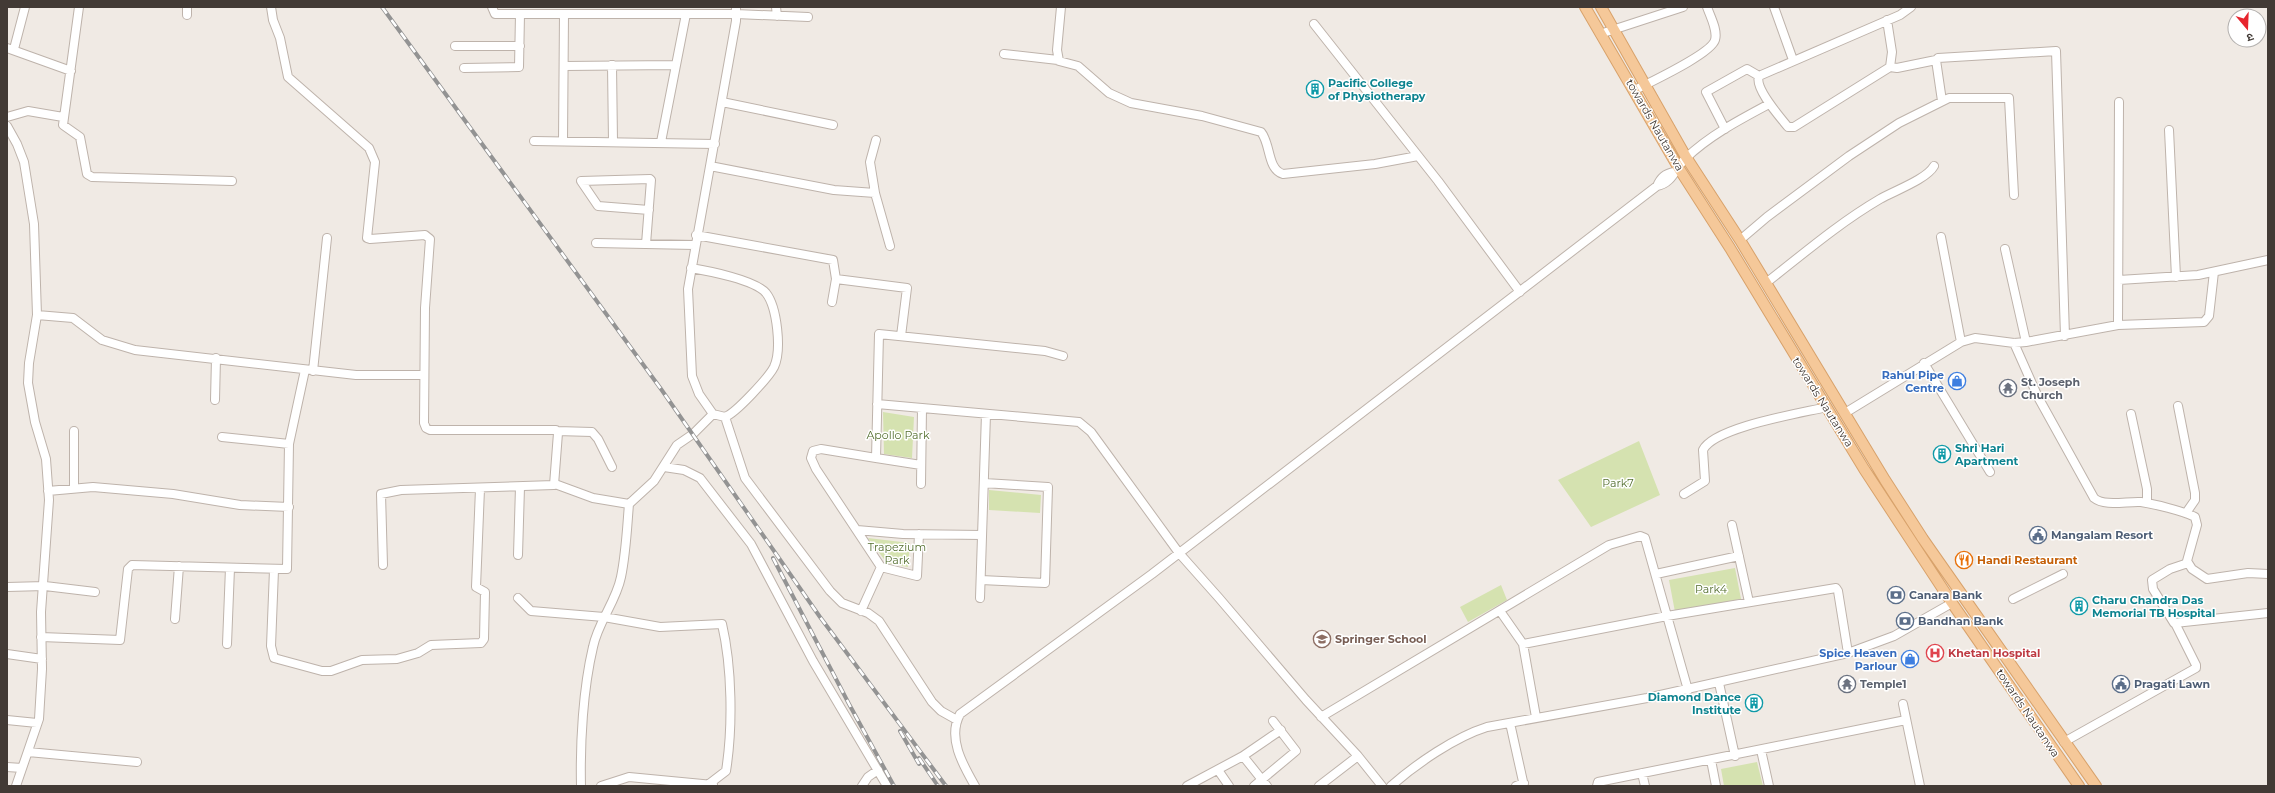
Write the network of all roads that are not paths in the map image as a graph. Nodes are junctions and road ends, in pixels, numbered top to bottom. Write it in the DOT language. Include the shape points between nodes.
graph roads {
  1 [pos="24,7"];
  2 [pos="79,7"];
  3 [pos="271,7"];
  4 [pos="492,7"];
  5 [pos="776,7"];
  6 [pos="1061,7"];
  7 [pos="1585,7"];
  8 [pos="1601,7"];
  9 [pos="1683,7"];
  10 [pos="1707,7"];
  11 [pos="1774,7"];
  12 [pos="1911,7"];
  13 [pos="736,10"];
  14 [pos="520,14"];
  15 [pos="564,14"];
  16 [pos="686,14"];
  17 [pos="777,16"];
  18 [pos="808,17"];
  19 [pos="1887,20"];
  20 [pos="1314,24"];
  21 [pos="1613,30"];
  22 [pos="1600,34"];
  23 [pos="456,46"];
  24 [pos="520,46"];
  25 [pos="11,49"];
  26 [pos="1004,54"];
  27 [pos="1058,60"];
  28 [pos="1793,60"];
  29 [pos="1936,60"];
  30 [pos="612,65"];
  31 [pos="676,65"];
  32 [pos="564,66"];
  33 [pos="1890,66"];
  34 [pos="464,68"];
  35 [pos="71,72"];
  36 [pos="1759,76"];
  37 [pos="1645,84"];
  38 [pos="1635,90"];
  39 [pos="1942,101"];
  40 [pos="722,102"];
  41 [pos="2119,102"];
  42 [pos="1769,104"];
  43 [pos="63,117"];
  44 [pos="7,118"];
  45 [pos="833,125"];
  46 [pos="7,126"];
  47 [pos="1724,128"];
  48 [pos="2169,130"];
  49 [pos="876,140"];
  50 [pos="534,141"];
  51 [pos="563,141"];
  52 [pos="613,142"];
  53 [pos="661,142"];
  54 [pos="715,144"];
  55 [pos="1418,156"];
  56 [pos="1686,157"];
  57 [pos="710,166"];
  58 [pos="1934,166"];
  59 [pos="1676,169"];
  60 [pos="232,181"];
  61 [pos="876,193"];
  62 [pos="2014,195"];
  63 [pos="649,210"];
  64 [pos="696,235"];
  65 [pos="1941,237"];
  66 [pos="327,238"];
  67 [pos="1740,240"];
  68 [pos="596,243"];
  69 [pos="646,244"];
  70 [pos="695,245"];
  71 [pos="890,246"];
  72 [pos="2005,250"];
  73 [pos="2268,260"];
  74 [pos="691,268"];
  75 [pos="2214,272"];
  76 [pos="2176,277"];
  77 [pos="836,279"];
  78 [pos="2119,280"];
  79 [pos="1766,283"];
  80 [pos="1520,292"];
  81 [pos="832,302"];
  82 [pos="37,315"];
  83 [pos="2118,325"];
  84 [pos="900,336"];
  85 [pos="2065,336"];
  86 [pos="1961,342"];
  87 [pos="2026,342"];
  88 [pos="2014,343"];
  89 [pos="1063,356"];
  90 [pos="216,358"];
  91 [pos="1924,364"];
  92 [pos="309,371"];
  93 [pos="424,375"];
  94 [pos="215,400"];
  95 [pos="877,404"];
  96 [pos="2178,406"];
  97 [pos="1827,407"];
  98 [pos="922,408"];
  99 [pos="1845,413"];
  100 [pos="713,414"];
  101 [pos="986,414"];
  102 [pos="2131,414"];
  103 [pos="725,417"];
  104 [pos="74,431"];
  105 [pos="557,431"];
  106 [pos="222,437"];
  107 [pos="289,444"];
  108 [pos="876,458"];
  109 [pos="922,465"];
  110 [pos="612,467"];
  111 [pos="664,467"];
  112 [pos="1990,472"];
  113 [pos="984,483"];
  114 [pos="555,484"];
  115 [pos="921,484"];
  116 [pos="520,487"];
  117 [pos="74,488"];
  118 [pos="480,489"];
  119 [pos="48,492"];
  120 [pos="1684,494"];
  121 [pos="2147,503"];
  122 [pos="629,504"];
  123 [pos="289,507"];
  124 [pos="2186,513"];
  125 [pos="1732,525"];
  126 [pos="857,530"];
  127 [pos="919,534"];
  128 [pos="982,535"];
  129 [pos="1179,553"];
  130 [pos="518,555"];
  131 [pos="1739,556"];
  132 [pos="2188,563"];
  133 [pos="383,565"];
  134 [pos="179,566"];
  135 [pos="881,567"];
  136 [pos="230,568"];
  137 [pos="274,570"];
  138 [pos="1656,574"];
  139 [pos="2063,574"];
  140 [pos="2268,574"];
  141 [pos="981,580"];
  142 [pos="45,586"];
  143 [pos="7,587"];
  144 [pos="95,592"];
  145 [pos="518,598"];
  146 [pos="980,598"];
  147 [pos="2013,599"];
  148 [pos="1749,602"];
  149 [pos="1952,604"];
  150 [pos="1500,610"];
  151 [pos="861,611"];
  152 [pos="2268,613"];
  153 [pos="1667,616"];
  154 [pos="604,618"];
  155 [pos="175,619"];
  156 [pos="2174,623"];
  157 [pos="42,637"];
  158 [pos="227,644"];
  159 [pos="1523,644"];
  160 [pos="1848,653"];
  161 [pos="7,654"];
  162 [pos="42,659"];
  163 [pos="1719,683"];
  164 [pos="1688,690"];
  165 [pos="1902,704"];
  166 [pos="1536,716"];
  167 [pos="1321,717"];
  168 [pos="7,720"];
  169 [pos="957,720"];
  170 [pos="1906,720"];
  171 [pos="1273,721"];
  172 [pos="37,723"];
  173 [pos="1510,723"];
  174 [pos="1281,730"];
  175 [pos="2064,742"];
  176 [pos="1761,750"];
  177 [pos="28,752"];
  178 [pos="1244,756"];
  179 [pos="1358,756"];
  180 [pos="1734,756"];
  181 [pos="1711,760"];
  182 [pos="137,762"];
  183 [pos="7,768"];
  184 [pos="22,768"];
  185 [pos="878,770"];
  186 [pos="1218,770"];
  187 [pos="1642,773"];
  188 [pos="1264,783"];
  189 [pos="712,785"];
  190 [pos="1322,785"];
  191 [pos="1521,785"];
  192 [pos="16,786"];
  193 [pos="580,786"];
  194 [pos="602,786"];
  195 [pos="862,786"];
  196 [pos="887,786"];
  197 [pos="975,786"];
  198 [pos="1187,786"];
  199 [pos="1229,786"];
  200 [pos="1254,786"];
  201 [pos="1382,786"];
  202 [pos="1391,786"];
  203 [pos="1597,786"];
  204 [pos="1645,786"];
  205 [pos="1716,786"];
  206 [pos="1769,786"];
  207 [pos="1920,786"];
  208 [pos="2079,786"];
  209 [pos="2096,786"];
  1 -- 25 [label="street"];
  2 -- 35 [label="street"];
  3 -- 93 [label="street" via="288,77 373,154 367,238 425,235 430,239"];
  4 -- 14 [label="street" via="495,14"];
  5 -- 17 [label="street"];
  6 -- 27 [label="street"];
  7 -- 22 [label="main road, towards Nautanwa"];
  8 -- 21 [label="main road"];
  9 -- 21 [label="street"];
  10 -- 37 [label="street" via="1715,30 1716,38 1713,44 1690,60"];
  11 -- 28 [label="street"];
  12 -- 19 [label="street"];
  13 -- 16 [label="street"];
  13 -- 17 [label="street"];
  13 -- 40 [label="street"];
  14 -- 15 [label="street"];
  14 -- 24 [label="street"];
  15 -- 16 [label="street"];
  15 -- 32 [label="street"];
  16 -- 31 [label="street"];
  17 -- 18 [label="street"];
  19 -- 28 [label="street"];
  19 -- 33 [label="street" via="1892,52"];
  20 -- 55 [label="street"];
  21 -- 22 [label="street"];
  21 -- 37 [label="main road"];
  22 -- 38 [label="main road, towards Nautanwa"];
  23 -- 24 [label="street"];
  24 -- 34 [label="street" via="520,65 517,68"];
  25 -- 35 [label="street"];
  26 -- 27 [label="street"];
  27 -- 55 [label="street" via="1078,66 1109,93 1131,103 1202,116 1261,132 1265,137 1274,169 1283,174 1375,164"];
  28 -- 36 [label="street"];
  29 -- 33 [label="street" via="1897,68"];
  29 -- 39 [label="street"];
  29 -- 85 [label="street" via="2056,51"];
  30 -- 31 [label="street"];
  30 -- 32 [label="street"];
  30 -- 52 [label="street"];
  31 -- 53 [label="street"];
  32 -- 51 [label="street"];
  33 -- 42 [label="street" via="1794,127 1788,127"];
  35 -- 43 [label="street"];
  36 -- 42 [label="street" via="1758,82"];
  36 -- 47 [label="street" via="1747,69 1706,92"];
  37 -- 38 [label="street"];
  37 -- 56 [label="main road"];
  38 -- 59 [label="main road, towards Nautanwa"];
  39 -- 62 [label="street" via="1949,98 2009,98"];
  39 -- 67 [label="street" via="1900,123 1849,156"];
  40 -- 45 [label="street"];
  40 -- 54 [label="street"];
  41 -- 78 [label="street"];
  42 -- 47 [label="street"];
  43 -- 44 [label="street" via="28,111"];
  43 -- 60 [label="street" via="64,128 80,137 86,171 92,177"];
  46 -- 82 [label="street" via="24,162 32,212"];
  47 -- 56 [label="street"];
  48 -- 76 [label="street"];
  49 -- 61 [label="street" via="870,162"];
  50 -- 51 [label="street"];
  51 -- 52 [label="street"];
  52 -- 53 [label="street"];
  53 -- 54 [label="street"];
  54 -- 57 [label="street"];
  55 -- 80 [label="street"];
  56 -- 59 [label="street"];
  56 -- 67 [label="main road"];
  57 -- 61 [label="street" via="834,190"];
  57 -- 64 [label="street"];
  58 -- 79 [label="street" via="1928,173 1879,200 1837,228"];
  59 -- 80 [label="street" via="1671,180 1657,186"];
  59 -- 97 [label="main road, towards Nautanwa"];
  61 -- 71 [label="street"];
  63 -- 63 [label="street" via="649,178 581,180 598,206"];
  63 -- 69 [label="street"];
  64 -- 70 [label="street"];
  64 -- 77 [label="street" via="833,260"];
  65 -- 86 [label="street"];
  66 -- 92 [label="street"];
  67 -- 79 [label="main road"];
  68 -- 69 [label="street"];
  69 -- 70 [label="street"];
  70 -- 74 [label="street"];
  72 -- 87 [label="street"];
  73 -- 75 [label="street"];
  74 -- 100 [label="street" via="688,289 692,376 699,394"];
  74 -- 103 [label="street" via="711,271 753,284 765,292 776,312 774,366 735,412"];
  75 -- 76 [label="street"];
  75 -- 83 [label="street" via="2209,316 2204,322"];
  76 -- 78 [label="street"];
  77 -- 81 [label="street"];
  77 -- 84 [label="street" via="907,288"];
  78 -- 83 [label="street"];
  79 -- 99 [label="main road"];
  80 -- 129 [label="street"];
  82 -- 90 [label="street" via="73,318 102,340 121,347"];
  82 -- 119 [label="street" via="28,383 36,428 46,459"];
  83 -- 85 [label="street"];
  84 -- 89 [label="street" via="1045,351"];
  84 -- 95 [label="street" via="878,336"];
  85 -- 87 [label="street"];
  86 -- 88 [label="street" via="1984,338"];
  86 -- 91 [label="street"];
  87 -- 88 [label="street"];
  88 -- 121 [label="street" via="2038,397 2094,498 2102,502"];
  90 -- 92 [label="street"];
  90 -- 94 [label="street"];
  91 -- 99 [label="street"];
  91 -- 112 [label="street"];
  92 -- 93 [label="street" via="356,375"];
  92 -- 107 [label="street"];
  93 -- 105 [label="street" via="424,423 430,430"];
  95 -- 98 [label="street"];
  95 -- 108 [label="street"];
  96 -- 124 [label="street" via="2195,493 2195,500"];
  97 -- 120 [label="street" via="1774,419 1713,439 1703,450 1705,482"];
  97 -- 149 [label="main road, towards Nautanwa"];
  98 -- 101 [label="street"];
  98 -- 109 [label="street"];
  99 -- 175 [label="main road" via="1923,539"];
  100 -- 103 [label="street"];
  100 -- 111 [label="street" via="693,434 677,445"];
  101 -- 113 [label="street"];
  101 -- 129 [label="street" via="1079,422 1085,425"];
  102 -- 121 [label="street"];
  103 -- 151 [label="street" via="745,478 830,592 842,603"];
  104 -- 117 [label="street"];
  105 -- 110 [label="street" via="592,432"];
  105 -- 114 [label="street"];
  106 -- 107 [label="street"];
  107 -- 123 [label="street"];
  108 -- 109 [label="street"];
  108 -- 126 [label="street" via="821,449 813,451 811,458"];
  109 -- 115 [label="street"];
  111 -- 122 [label="street" via="654,482"];
  111 -- 185 [label="street" via="684,470 700,478 751,544 813,661"];
  113 -- 128 [label="street"];
  113 -- 141 [label="street" via="1048,487 1045,583"];
  114 -- 116 [label="street"];
  114 -- 122 [label="street" via="594,498"];
  116 -- 118 [label="street"];
  116 -- 130 [label="street"];
  117 -- 119 [label="street"];
  117 -- 123 [label="street" via="93,487 173,494 240,505"];
  118 -- 133 [label="street" via="401,490 381,494"];
  118 -- 137 [label="street" via="476,587 485,592 484,639 481,643 431,645 418,653 397,659 362,660 331,671 322,671 274,658 271,646"];
  119 -- 142 [label="street"];
  121 -- 124 [label="street"];
  122 -- 154 [label="street" via="621,577"];
  123 -- 137 [label="street" via="289,566 284,570"];
  124 -- 132 [label="street" via="2195,518 2197,525"];
  125 -- 131 [label="street"];
  126 -- 127 [label="street"];
  126 -- 135 [label="street"];
  127 -- 128 [label="street"];
  127 -- 135 [label="street" via="917,576"];
  128 -- 141 [label="street"];
  129 -- 167 [label="street"];
  129 -- 169 [label="street" via="960,714"];
  131 -- 138 [label="street"];
  131 -- 148 [label="street"];
  132 -- 140 [label="street" via="2207,578 2248,573"];
  132 -- 156 [label="street" via="2170,569 2152,580 2153,589"];
  134 -- 136 [label="street"];
  134 -- 155 [label="street"];
  134 -- 157 [label="street" via="130,567 120,640"];
  135 -- 151 [label="street"];
  136 -- 137 [label="street"];
  136 -- 158 [label="street"];
  138 -- 150 [label="street" via="1646,538 1640,536 1609,545"];
  138 -- 153 [label="street"];
  139 -- 147 [label="street"];
  141 -- 146 [label="street"];
  142 -- 143 [label="street"];
  142 -- 144 [label="street"];
  142 -- 157 [label="street" via="41,612"];
  145 -- 154 [label="street" via="531,611"];
  148 -- 153 [label="street"];
  148 -- 160 [label="street" via="1836,588"];
  149 -- 160 [label="street" via="1894,636"];
  149 -- 208 [label="main road, towards Nautanwa"];
  150 -- 159 [label="street"];
  150 -- 167 [label="street"];
  151 -- 169 [label="street" via="879,621 932,702 941,711"];
  152 -- 156 [label="street"];
  153 -- 159 [label="street"];
  153 -- 164 [label="street"];
  154 -- 189 [label="street" via="660,627 722,624 728,649 730,747 726,771"];
  154 -- 193 [label="street" via="597,632 591,658 582,737"];
  156 -- 175 [label="street" via="2196,668"];
  157 -- 162 [label="street"];
  159 -- 166 [label="street"];
  160 -- 163 [label="street"];
  161 -- 162 [label="street"];
  162 -- 172 [label="street"];
  163 -- 164 [label="street"];
  163 -- 180 [label="street"];
  164 -- 166 [label="street"];
  165 -- 170 [label="street"];
  166 -- 173 [label="street"];
  167 -- 179 [label="street"];
  168 -- 172 [label="street"];
  169 -- 197 [label="street" via="956,739 960,758"];
  170 -- 176 [label="street"];
  170 -- 207 [label="street"];
  171 -- 174 [label="street"];
  172 -- 177 [label="street"];
  173 -- 191 [label="street"];
  173 -- 202 [label="street" via="1473,731"];
  174 -- 178 [label="street"];
  174 -- 188 [label="street" via="1296,751"];
  175 -- 209 [label="main road"];
  176 -- 180 [label="street"];
  176 -- 206 [label="street"];
  177 -- 182 [label="street"];
  177 -- 184 [label="street"];
  178 -- 186 [label="street"];
  178 -- 188 [label="street"];
  179 -- 190 [label="street"];
  179 -- 201 [label="street"];
  180 -- 181 [label="street"];
  181 -- 187 [label="street"];
  181 -- 205 [label="street"];
  183 -- 184 [label="street"];
  184 -- 192 [label="street"];
  185 -- 195 [label="street" via="868,777"];
  185 -- 196 [label="street"];
  186 -- 198 [label="street"];
  186 -- 199 [label="street"];
  187 -- 203 [label="street" via="1598,782"];
  187 -- 204 [label="street"];
  188 -- 200 [label="street"];
  189 -- 194 [label="street" via="628,777"];
}
